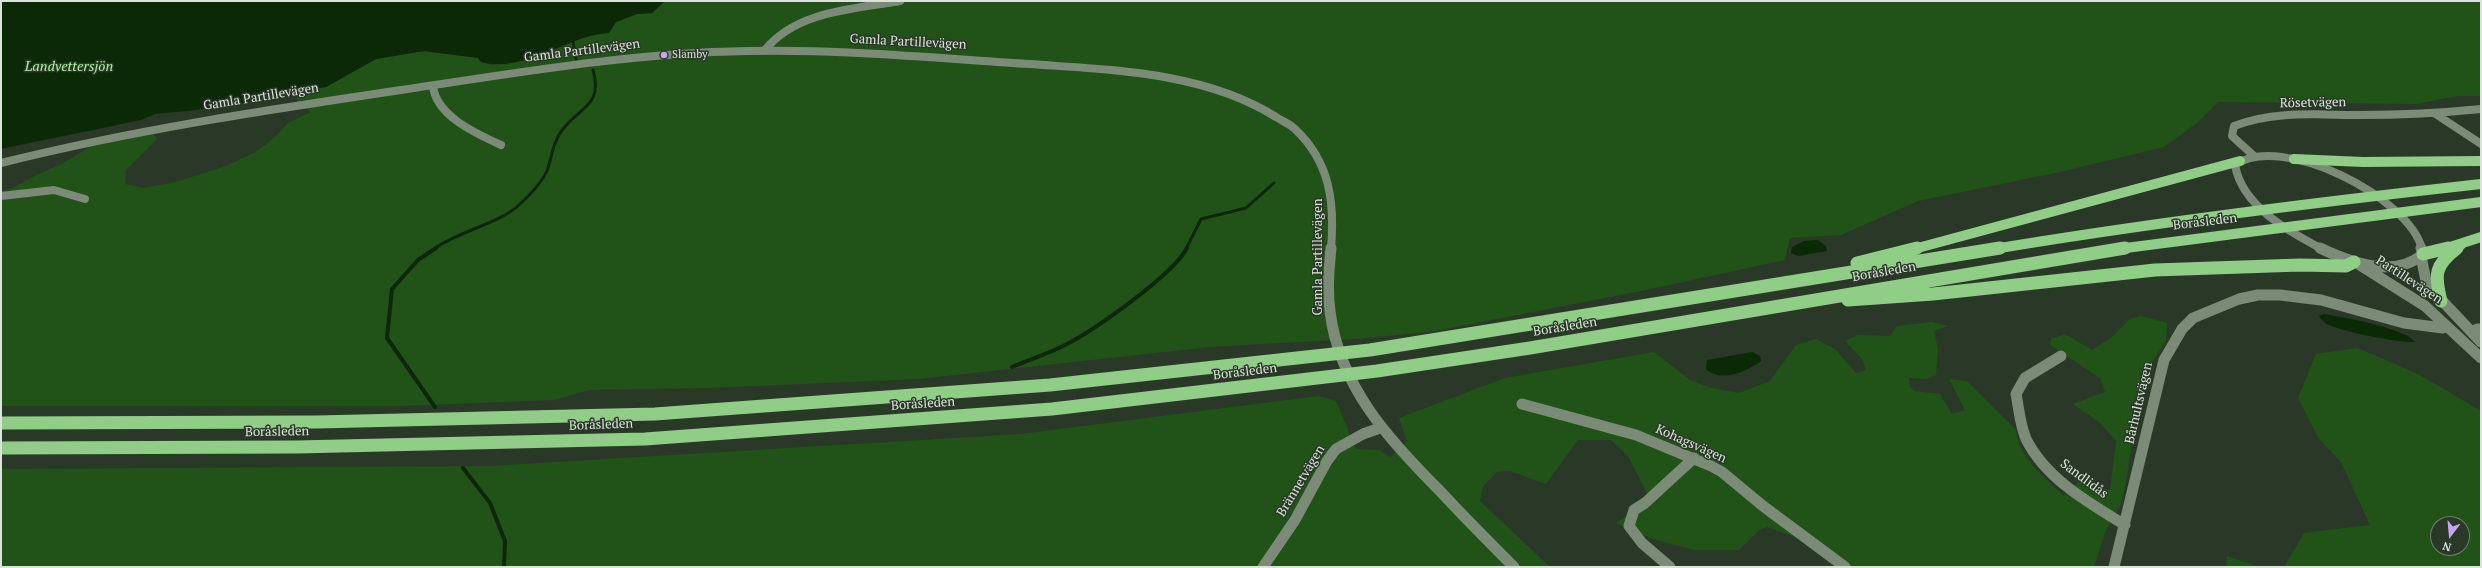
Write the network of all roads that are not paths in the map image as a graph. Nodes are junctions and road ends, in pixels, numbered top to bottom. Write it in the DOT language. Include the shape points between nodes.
graph roads {
  1 [pos="900,1"];
  2 [pos="765,50"];
  3 [pos="433,86"];
  4 [pos="2481,109"];
  5 [pos="2434,113"];
  6 [pos="2481,144"];
  7 [pos="501,145"];
  8 [pos="2254,156"];
  9 [pos="2294,159"];
  10 [pos="2240,161"];
  11 [pos="2481,162"];
  12 [pos="1,163"];
  13 [pos="2481,184"];
  14 [pos="1,196"];
  15 [pos="85,199"];
  16 [pos="2481,202"];
  17 [pos="2481,237"];
  18 [pos="2462,244"];
  19 [pos="2422,255"];
  20 [pos="2354,262"];
  21 [pos="1772,285"];
  22 [pos="2441,301"];
  23 [pos="1785,304"];
  24 [pos="2443,328"];
  25 [pos="2481,342"];
  26 [pos="2062,356"];
  27 [pos="2481,358"];
  28 [pos="1522,404"];
  29 [pos="1,423"];
  30 [pos="1380,428"];
  31 [pos="1,448"];
  32 [pos="1694,458"];
  33 [pos="2125,525"];
  34 [pos="1263,567"];
  35 [pos="1514,567"];
  36 [pos="1670,567"];
  37 [pos="1845,567"];
  38 [pos="2114,567"];
  1 -- 2 [label="street" via="793,25 774,38"];
  2 -- 3 [label="street, Gamla Partillevägen" via="664,55"];
  2 -- 30 [label="street, Gamla Partillevägen" via="974,60 1150,74 1218,88 1273,114 1306,141 1327,172 1334,208 1330,256 1330,312 1342,358 1360,396"];
  3 -- 7 [label="street" via="432,90 437,100 462,124"];
  3 -- 12 [label="street, Gamla Partillevägen" via="147,129"];
  4 -- 5 [label="street, Rösetvägen"];
  5 -- 6 [label="street"];
  5 -- 8 [label="street, Rösetvägen" via="2273,116 2251,119 2234,126 2232,136"];
  8 -- 9 [label="street"];
  8 -- 10 [label="street"];
  9 -- 11 [label="highway"];
  9 -- 19 [label="street, Partillevägen" via="2335,173 2383,202 2418,236"];
  10 -- 20 [label="street" via="2235,166 2234,176 2250,198 2269,215 2327,250"];
  10 -- 21 [label="highway" via="2060,212"];
  13 -- 21 [label="highway, Boråsleden" via="2284,206 2095,232"];
  14 -- 15 [label="street" via="35,190 57,190 75,193"];
  16 -- 23 [label="highway, Boråsleden" via="2106,250"];
  17 -- 18 [label="highway"];
  18 -- 19 [label="highway"];
  18 -- 22 [label="highway" via="2444,257 2437,266 2435,276"];
  19 -- 20 [label="street" via="2400,265"];
  19 -- 22 [label="street, Partillevägen" via="2426,281"];
  20 -- 23 [label="highway" via="2346,266 2155,270 1933,294"];
  20 -- 27 [label="street, Partillevägen" via="2422,301 2451,326"];
  21 -- 29 [label="highway, Boråsleden" via="1370,350 1050,386 655,414 317,422"];
  22 -- 25 [label="street, Partillevägen"];
  23 -- 31 [label="highway, Boråsleden" via="1538,347 1377,371 1052,409 645,439 305,447"];
  24 -- 33 [label="street, Bårhultsvägen" via="2404,323 2321,300 2280,295 2258,295 2238,299 2193,318 2182,329 2164,360"];
  26 -- 33 [label="street, Sandlidås" via="2024,378 2016,394 2028,444 2045,466 2064,484"];
  28 -- 32 [label="street, Kohagsvägen" via="1636,435"];
  30 -- 34 [label="street, Brännetvägen" via="1336,449 1295,520"];
  30 -- 35 [label="street, Gamla Partillevägen"];
  32 -- 36 [label="street" via="1646,503 1634,510 1630,520 1629,526 1642,543"];
  32 -- 37 [label="street, Kohagsvägen" via="1722,472"];
  33 -- 38 [label="street, Bårhultsvägen"];
}
